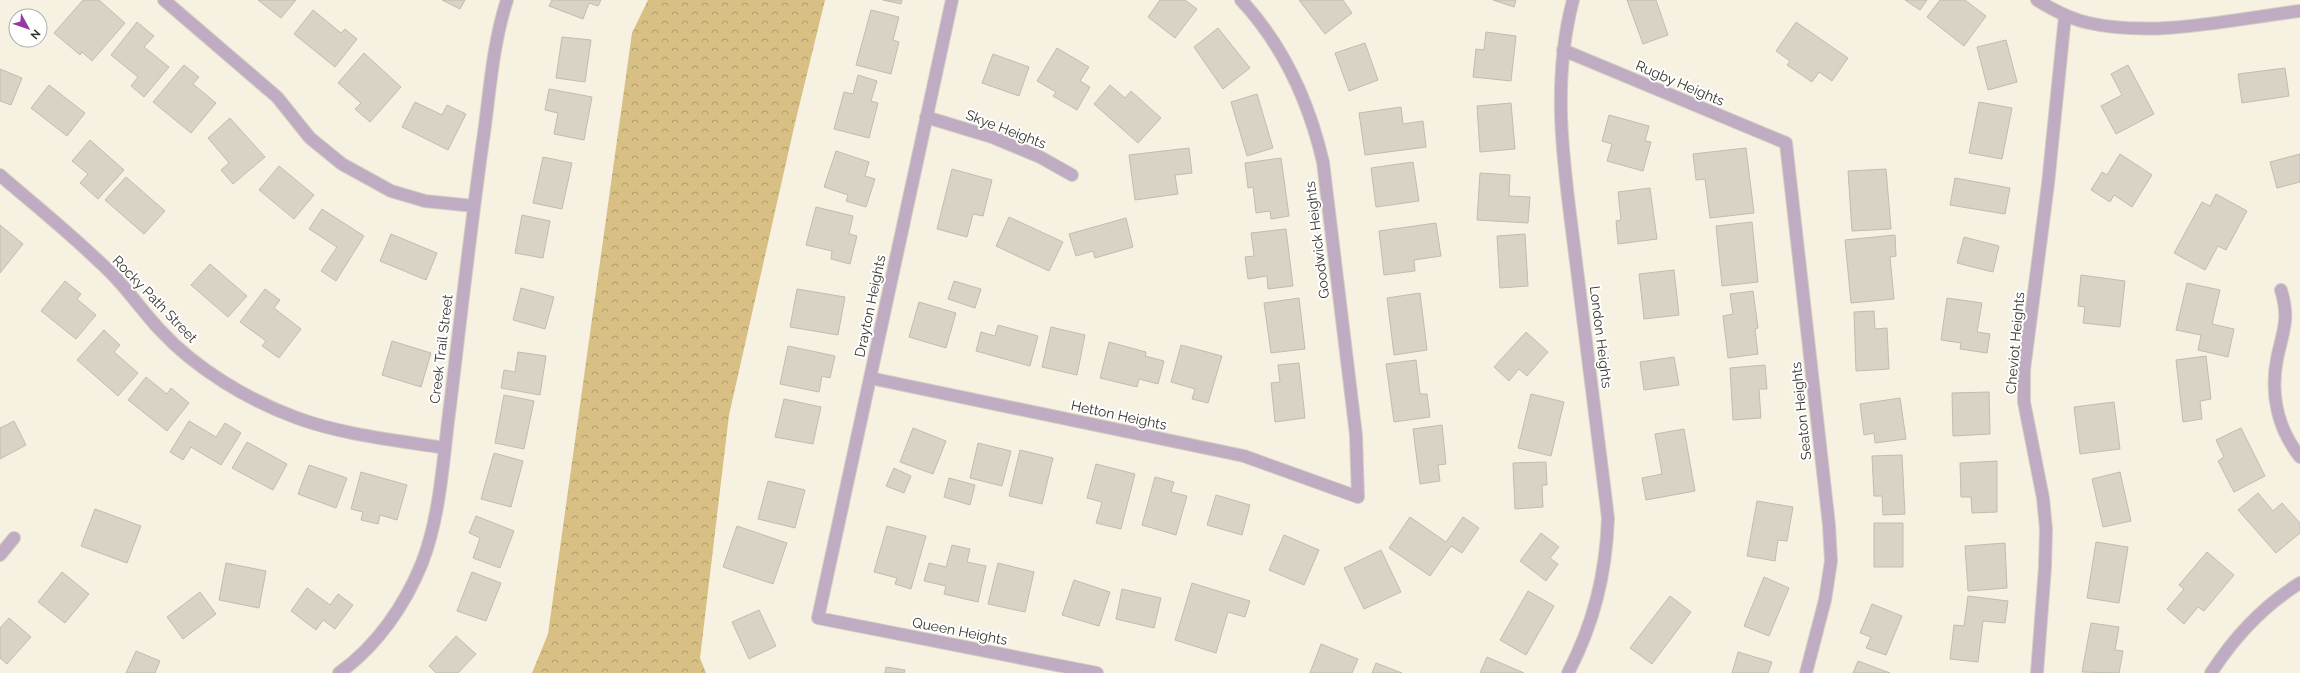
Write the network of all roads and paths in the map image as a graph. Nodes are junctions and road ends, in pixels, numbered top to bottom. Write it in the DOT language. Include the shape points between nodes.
graph roads {
  1 [pos="164,0"];
  2 [pos="506,0"];
  3 [pos="952,0"];
  4 [pos="1241,0"];
  5 [pos="1573,0"];
  6 [pos="2037,0"];
  7 [pos="2300,11"];
  8 [pos="2065,16"];
  9 [pos="1562,50"];
  10 [pos="926,117"];
  11 [pos="1786,144"];
  12 [pos="0,175"];
  13 [pos="1072,175"];
  14 [pos="474,206"];
  15 [pos="2281,290"];
  16 [pos="870,378"];
  17 [pos="444,448"];
  18 [pos="2300,457"];
  19 [pos="1358,497"];
  20 [pos="14,538"];
  21 [pos="0,555"];
  22 [pos="2300,583"];
  23 [pos="818,618"];
  24 [pos="1068,670"];
  25 [pos="339,673"];
  26 [pos="1097,673"];
  27 [pos="1568,673"];
  28 [pos="1806,673"];
  29 [pos="2037,673"];
  30 [pos="2211,673"];
  1 -- 14 [label="street" via="277,97 310,138 342,164 391,191 425,201"];
  2 -- 14 [label="street, Creek Trail Street" via="495,55"];
  3 -- 10 [label="street, Drayton Heights"];
  4 -- 19 [label="street, Goodwick Heights" via="1271,36 1289,66 1316,131 1323,162 1356,435"];
  5 -- 9 [label="street, London Heights"];
  6 -- 8 [label="street"];
  7 -- 8 [label="street" via="2134,29 2088,23"];
  8 -- 29 [label="street, Cheviot Heights" via="2048,184 2024,370 2024,402 2043,498 2046,529"];
  9 -- 11 [label="street, Rugby Heights"];
  9 -- 27 [label="street, London Heights" via="1559,105 1561,138 1608,518 1607,551 1599,596 1582,646"];
  10 -- 13 [label="street, Skye Heights" via="992,137 1040,157"];
  10 -- 16 [label="street, Drayton Heights"];
  11 -- 28 [label="street, Seaton Heights" via="1831,561 1825,600"];
  12 -- 17 [label="street, Rocky Path Street" via="111,273 161,332 224,382 296,418 334,430"];
  14 -- 17 [label="street, Creek Trail Street"];
  15 -- 18 [label="street" via="2286,306 2286,322 2277,359 2274,388 2280,422 2289,444"];
  16 -- 19 [label="street, Hetton Heights" via="1244,456"];
  16 -- 23 [label="street, Drayton Heights"];
  17 -- 25 [label="street, Creek Trail Street" via="430,537 411,587 382,632"];
  20 -- 21 [label="street"];
  22 -- 30 [label="street" via="2266,607 2245,627"];
  23 -- 24 [label="street, Queen Heights"];
  24 -- 26 [label="street, Queen Heights"];
}
